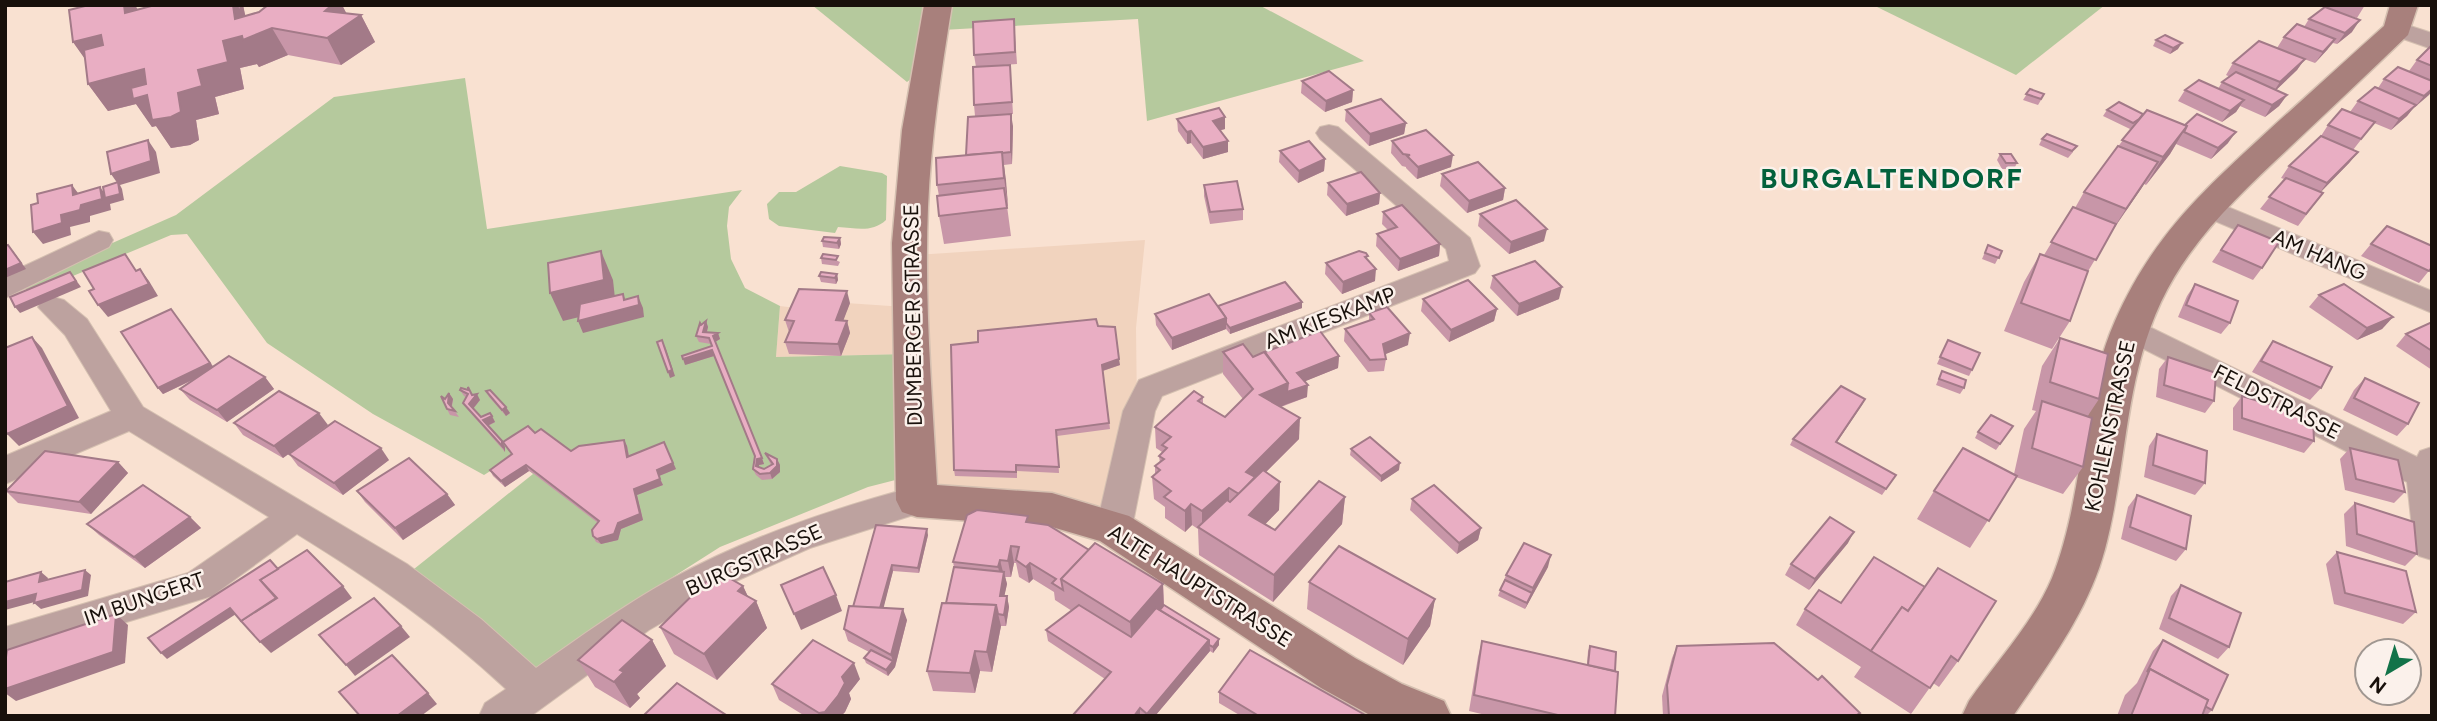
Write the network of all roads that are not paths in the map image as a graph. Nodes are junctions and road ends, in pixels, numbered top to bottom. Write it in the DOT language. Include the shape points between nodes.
graph roads {
  1 [pos="938,5"];
  2 [pos="2401,17"];
  3 [pos="2432,43"];
  4 [pos="1329,133"];
  5 [pos="2206,207"];
  6 [pos="99,240"];
  7 [pos="5,288"];
  8 [pos="2432,303"];
  9 [pos="53,307"];
  10 [pos="2131,329"];
  11 [pos="131,416"];
  12 [pos="2427,468"];
  13 [pos="5,471"];
  14 [pos="917,500"];
  15 [pos="295,517"];
  16 [pos="1114,528"];
  17 [pos="2432,546"];
  18 [pos="18,639"];
  19 [pos="536,691"];
  20 [pos="499,716"];
  21 [pos="1427,716"];
  22 [pos="1986,716"];
  1 -- 14 [label="street, DUMBERGER STRASSE" via="918,126 911,208 909,283"];
  2 -- 3 [label="street"];
  2 -- 5 [label="street, KOHLENSTRASSE"];
  4 -- 16 [label="street, AM KIESKAMP" via="1460,245 1465,266 1150,388 1139,411"];
  5 -- 8 [label="street, AM HANG"];
  5 -- 10 [label="street, KOHLENSTRASSE" via="2186,229"];
  6 -- 7 [label="street"];
  9 -- 11 [label="street" via="76,327"];
  10 -- 12 [label="street, FELDSTRASSE"];
  10 -- 22 [label="street, KOHLENSTRASSE" via="2118,366 2085,541 2073,577 2047,626"];
  11 -- 13 [label="street"];
  11 -- 15 [label="street"];
  12 -- 17 [label="street, FELDSTRASSE"];
  14 -- 16 [label="street, ALTE HAUPTSTRASSE" via="1052,510"];
  14 -- 19 [label="street, BURGSTRASSE" via="853,517 722,570 645,615"];
  15 -- 18 [label="street, IM BUNGERT" via="199,584"];
  15 -- 19 [label="street" via="394,575"];
  16 -- 21 [label="street, ALTE HAUPTSTRASSE" via="1338,673"];
  19 -- 20 [label="street, BURGSTRASSE"];
}
